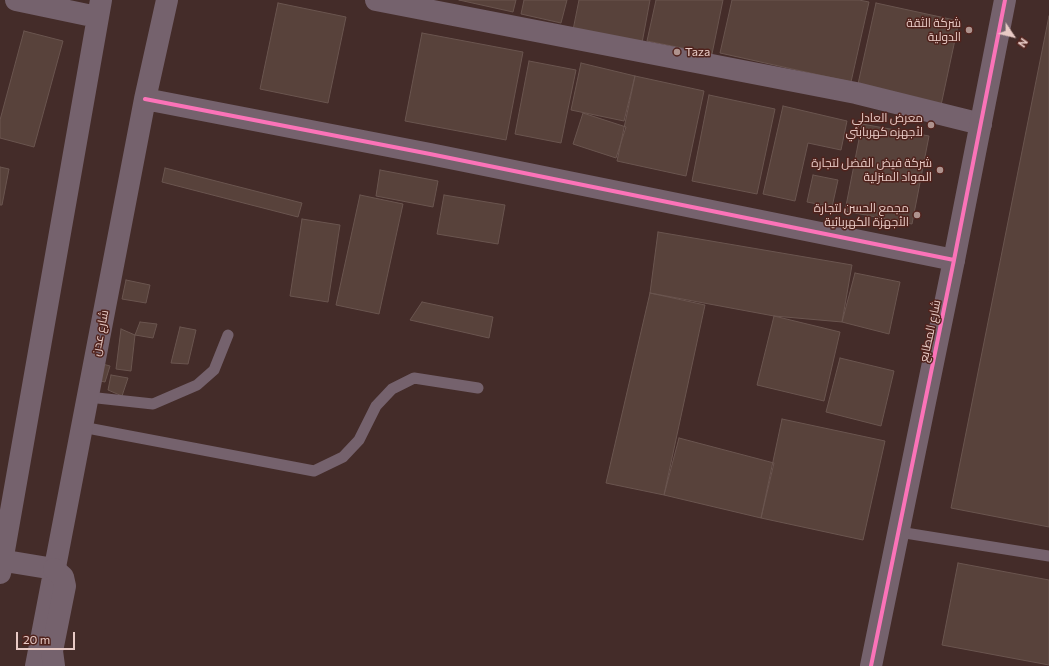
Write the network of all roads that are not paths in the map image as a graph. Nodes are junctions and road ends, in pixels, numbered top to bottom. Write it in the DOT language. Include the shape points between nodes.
graph roads {
  1 [pos="16,0"];
  2 [pos="167,0"];
  3 [pos="376,0"];
  4 [pos="1005,0"];
  5 [pos="99,9"];
  6 [pos="145,99"];
  7 [pos="981,124"];
  8 [pos="954,260"];
  9 [pos="228,335"];
  10 [pos="478,388"];
  11 [pos="88,397"];
  12 [pos="82,426"];
  13 [pos="899,532"];
  14 [pos="1049,556"];
  15 [pos="1,564"];
  16 [pos="54,569"];
  17 [pos="36,666"];
  18 [pos="54,666"];
  19 [pos="871,666"];
  1 -- 5 [label="street"];
  2 -- 6 [label="street, شارع عدن"];
  3 -- 7 [label="street" via="856,92"];
  4 -- 7 [label="street, شارع المطابع"];
  5 -- 15 [label="street"];
  6 -- 8 [label="street"];
  6 -- 11 [label="street, شارع عدن"];
  7 -- 8 [label="street, شارع المطابع"];
  8 -- 13 [label="street, شارع المطابع"];
  9 -- 11 [label="lane" via="214,370 197,385 153,404"];
  10 -- 12 [label="lane" via="414,378 392,389 376,406 354,446 343,457 314,471"];
  11 -- 12 [label="street, شارع عدن"];
  12 -- 16 [label="street, شارع عدن"];
  13 -- 14 [label="lane"];
  13 -- 19 [label="street, شارع المطابع"];
  15 -- 16 [label="street"];
  16 -- 17 [label="street, شارع عدن"];
  16 -- 18 [label="street" via="63,577 65,586 52,651"];
}
